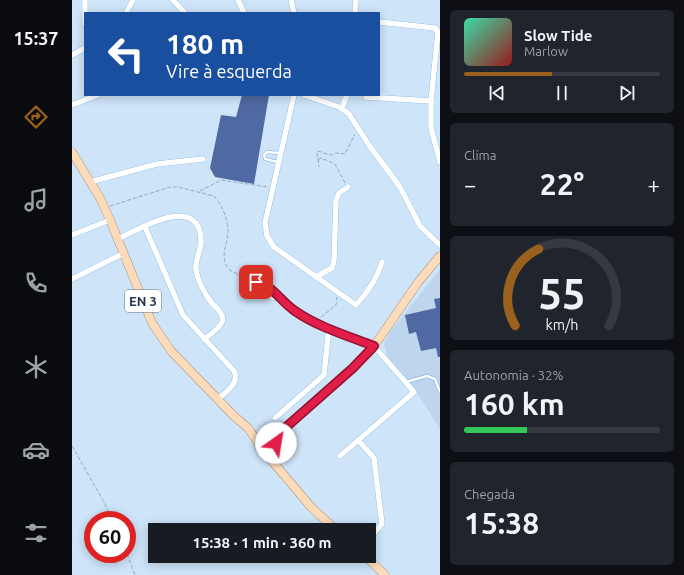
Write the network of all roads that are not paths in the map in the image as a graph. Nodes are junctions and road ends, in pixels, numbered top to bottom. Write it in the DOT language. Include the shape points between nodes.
graph roads {
  1 [pos="85,0"];
  2 [pos="133,0"];
  3 [pos="173,0"];
  4 [pos="238,0"];
  5 [pos="291,0"];
  6 [pos="356,0"];
  7 [pos="85,12"];
  8 [pos="127,12"];
  9 [pos="184,12"];
  10 [pos="244,12"];
  11 [pos="294,12"];
  12 [pos="355,12"];
  13 [pos="380,22"];
  14 [pos="84,49"];
  15 [pos="72,55"];
  16 [pos="95,96"];
  17 [pos="294,96"];
  18 [pos="307,96"];
  19 [pos="346,96"];
  20 [pos="366,97"];
  21 [pos="431,101"];
  22 [pos="72,105"];
  23 [pos="342,108"];
  24 [pos="72,152"];
  25 [pos="281,153"];
  26 [pos="203,159"];
  27 [pos="440,162"];
  28 [pos="279,163"];
  29 [pos="90,182"];
  30 [pos="348,187"];
  31 [pos="110,220"];
  32 [pos="145,227"];
  33 [pos="72,235"];
  34 [pos="118,239"];
  35 [pos="440,245"];
  36 [pos="124,253"];
  37 [pos="440,256"];
  38 [pos="382,262"];
  39 [pos="316,277"];
  40 [pos="72,279"];
  41 [pos="248,280"];
  42 [pos="329,327"];
  43 [pos="204,339"];
  44 [pos="374,346"];
  45 [pos="406,382"];
  46 [pos="440,392"];
  47 [pos="218,399"];
  48 [pos="275,418"];
  49 [pos="248,428"];
  50 [pos="285,428"];
  51 [pos="266,434"];
  52 [pos="358,440"];
  53 [pos="275,444"];
  54 [pos="261,446"];
  55 [pos="340,456"];
  56 [pos="275,465"];
  57 [pos="328,523"];
  58 [pos="376,531"];
  59 [pos="372,563"];
  60 [pos="385,575"];
  1 -- 7 [label="street"];
  2 -- 8 [label="street"];
  3 -- 9 [label="street"];
  4 -- 10 [label="street"];
  5 -- 11 [label="street"];
  6 -- 12 [label="street"];
  13 -- 21 [label="street" via="434,28 438,32"];
  14 -- 15 [label="street"];
  16 -- 22 [label="street"];
  17 -- 25 [label="street"];
  18 -- 23 [label="street"];
  19 -- 23 [label="street"];
  20 -- 21 [label="street"];
  21 -- 27 [label="street" via="431,128"];
  23 -- 35 [label="street" via="349,114 400,187 420,226"];
  24 -- 29 [label="main road, EN 3"];
  25 -- 28 [label="street"];
  25 -- 28 [label="lane" via="271,151 264,155 265,159"];
  26 -- 29 [label="street" via="157,164"];
  28 -- 39 [label="street" via="265,223 268,236 274,247"];
  29 -- 31 [label="main road, EN 3"];
  30 -- 39 [label="street" via="339,193 336,200 332,268"];
  31 -- 33 [label="street"];
  31 -- 34 [label="main road, EN 3"];
  32 -- 34 [label="street"];
  32 -- 43 [label="street" via="183,315"];
  32 -- 43 [label="street" via="175,215 191,219 197,226 202,240 196,269 206,294 223,319 222,324"];
  34 -- 36 [label="main road, EN 3"];
  36 -- 40 [label="street"];
  36 -- 47 [label="main road, EN 3" via="152,323 171,351"];
  37 -- 44 [label="main road" via="419,281"];
  38 -- 39 [label="street" via="379,274 356,305"];
  41 -- 42 [label="street" via="264,284 274,290 295,311"];
  42 -- 44 [label="street"];
  42 -- 48 [label="street" via="324,375"];
  43 -- 47 [label="street" via="237,376 236,381"];
  44 -- 45 [label="street"];
  44 -- 50 [label="main road"];
  45 -- 46 [label="lane" via="428,376 435,379"];
  45 -- 52 [label="street" via="414,392"];
  47 -- 49 [label="main road, EN 3"];
  49 -- 51 [label="main road, EN 3"];
  49 -- 54 [label="main road, EN 3"];
  50 -- 51 [label="main road"];
  50 -- 53 [label="main road"];
  51 -- 53 [label="main road, EN 3" via="274,436"];
  51 -- 54 [label="main road" via="259,438"];
  52 -- 55 [label="street"];
  52 -- 58 [label="street" via="374,458 382,524"];
  53 -- 54 [label="main road" via="267,450"];
  53 -- 56 [label="main road"];
  54 -- 56 [label="main road, EN 3"];
  56 -- 57 [label="main road, EN 3"];
  59 -- 60 [label="main road"];
}
